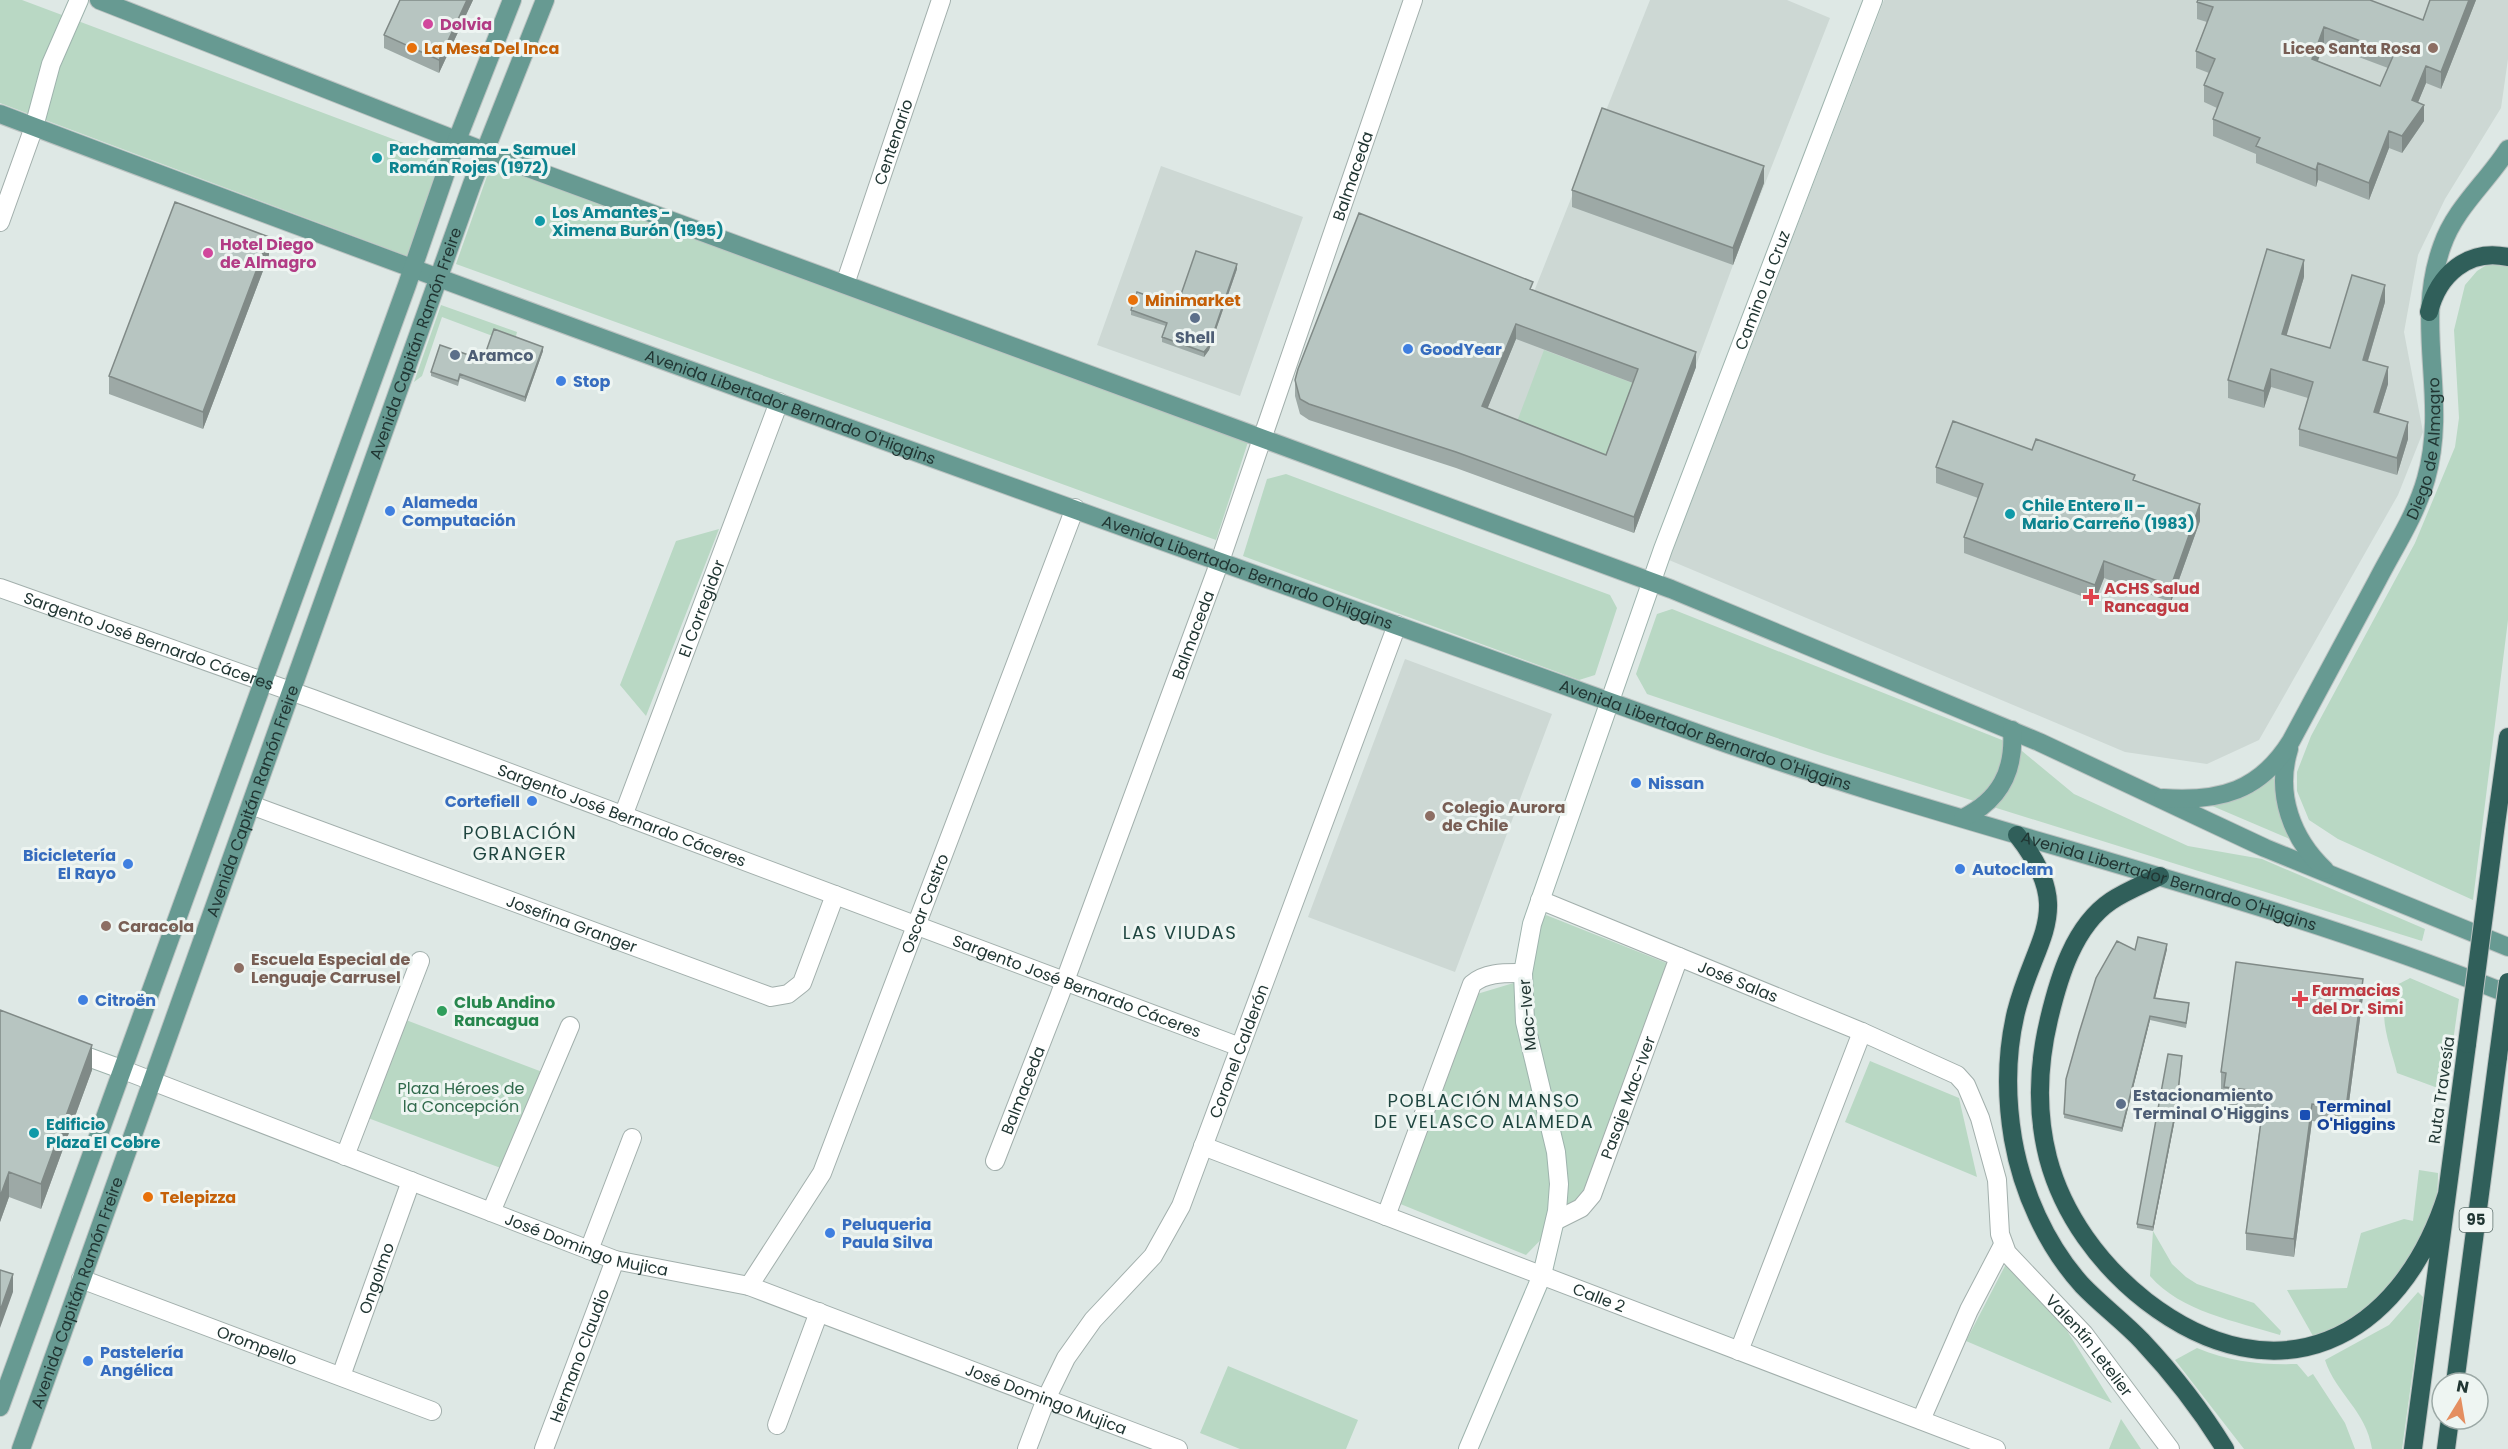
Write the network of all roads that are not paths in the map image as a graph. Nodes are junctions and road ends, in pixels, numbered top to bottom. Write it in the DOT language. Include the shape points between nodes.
graph roads {
  1 [pos="79,0"];
  2 [pos="99,0"];
  3 [pos="513,0"];
  4 [pos="545,0"];
  5 [pos="941,0"];
  6 [pos="1413,0"];
  7 [pos="1873,0"];
  8 [pos="0,114"];
  9 [pos="34,127"];
  10 [pos="457,140"];
  11 [pos="2508,149"];
  12 [pos="484,151"];
  13 [pos="0,222"];
  14 [pos="2508,257"];
  15 [pos="412,270"];
  16 [pos="439,279"];
  17 [pos="845,284"];
  18 [pos="2429,312"];
  19 [pos="779,402"];
  20 [pos="1262,438"];
  21 [pos="1075,508"];
  22 [pos="1220,561"];
  23 [pos="1652,582"];
  24 [pos="0,588"];
  25 [pos="1397,625"];
  26 [pos="264,681"];
  27 [pos="292,692"];
  28 [pos="1610,701"];
  29 [pos="2012,730"];
  30 [pos="2508,737"];
  31 [pos="2291,741"];
  32 [pos="2152,797"];
  33 [pos="251,805"];
  34 [pos="623,816"];
  35 [pos="1963,818"];
  36 [pos="2017,835"];
  37 [pos="2160,876"];
  38 [pos="2331,876"];
  39 [pos="835,895"];
  40 [pos="1539,900"];
  41 [pos="916,926"];
  42 [pos="2508,947"];
  43 [pos="1679,957"];
  44 [pos="420,961"];
  45 [pos="1523,973"];
  46 [pos="1064,981"];
  47 [pos="2508,982"];
  48 [pos="2508,994"];
  49 [pos="570,1026"];
  50 [pos="1862,1032"];
  51 [pos="54,1044"];
  52 [pos="1240,1047"];
  53 [pos="121,1069"];
  54 [pos="151,1081"];
  55 [pos="632,1138"];
  56 [pos="1203,1146"];
  57 [pos="345,1156"];
  58 [pos="995,1161"];
  59 [pos="411,1181"];
  60 [pos="2447,1194"];
  61 [pos="491,1212"];
  62 [pos="1386,1216"];
  63 [pos="1555,1221"];
  64 [pos="2003,1245"];
  65 [pos="590,1250"];
  66 [pos="615,1260"];
  67 [pos="1542,1275"];
  68 [pos="81,1279"];
  69 [pos="749,1286"];
  70 [pos="819,1312"];
  71 [pos="1739,1351"];
  72 [pos="2457,1371"];
  73 [pos="341,1376"];
  74 [pos="1046,1399"];
  75 [pos="0,1407"];
  76 [pos="432,1411"];
  77 [pos="1921,1420"];
  78 [pos="777,1425"];
  79 [pos="2448,1431"];
  80 [pos="21,1449"];
  81 [pos="544,1449"];
  82 [pos="1027,1449"];
  83 [pos="1178,1449"];
  84 [pos="1468,1449"];
  85 [pos="1996,1449"];
  86 [pos="2170,1449"];
  87 [pos="2225,1449"];
  88 [pos="2413,1449"];
  89 [pos="2446,1449"];
  1 -- 9 [label="street" via="51,63"];
  2 -- 10 [label="main road"];
  3 -- 10 [label="main road, Avenida Capitán Ramón Freire"];
  4 -- 12 [label="main road, Avenida Capitán Ramón Freire"];
  5 -- 17 [label="street, Centenario"];
  6 -- 20 [label="street, Balmaceda"];
  7 -- 23 [label="street, Camino La Cruz"];
  8 -- 9 [label="main road, Avenida Libertador Bernardo O'Higgins"];
  9 -- 13 [label="street"];
  9 -- 15 [label="main road, Avenida Libertador Bernardo O'Higgins"];
  10 -- 12 [label="main road"];
  10 -- 15 [label="main road, Avenida Capitán Ramón Freire"];
  11 -- 18 [label="main road, Diego de Almagro" via="2457,216 2442,244"];
  12 -- 16 [label="main road, Avenida Capitán Ramón Freire"];
  12 -- 17 [label="main road"];
  14 -- 18 [label="highway" via="2477,257 2457,267 2439,286"];
  15 -- 16 [label="main road, Avenida Libertador Bernardo O'Higgins"];
  15 -- 26 [label="main road, Avenida Capitán Ramón Freire"];
  16 -- 19 [label="main road, Avenida Libertador Bernardo O'Higgins"];
  16 -- 27 [label="main road, Avenida Capitán Ramón Freire"];
  17 -- 20 [label="main road"];
  18 -- 31 [label="main road, Diego de Almagro" via="2436,406 2425,482 2409,520"];
  19 -- 21 [label="main road, Avenida Libertador Bernardo O'Higgins"];
  19 -- 34 [label="street, El Corregidor"];
  20 -- 22 [label="street, Balmaceda"];
  20 -- 23 [label="main road"];
  21 -- 22 [label="main road, Avenida Libertador Bernardo O'Higgins"];
  21 -- 41 [label="street, Oscar Castro"];
  22 -- 25 [label="main road, Avenida Libertador Bernardo O'Higgins"];
  22 -- 46 [label="street, Balmaceda"];
  23 -- 28 [label="street, Mac-Iver"];
  23 -- 29 [label="main road"];
  24 -- 26 [label="street, Sargento José Bernardo Cáceres"];
  25 -- 28 [label="main road, Avenida Libertador Bernardo O'Higgins"];
  25 -- 52 [label="street, Coronel Calderón"];
  26 -- 27 [label="street, Sargento José Bernardo Cáceres"];
  26 -- 53 [label="main road, Avenida Capitán Ramón Freire"];
  27 -- 33 [label="main road, Avenida Capitán Ramón Freire"];
  27 -- 34 [label="street, Sargento José Bernardo Cáceres"];
  28 -- 35 [label="main road, Avenida Libertador Bernardo O'Higgins" via="1698,734"];
  28 -- 40 [label="street, Mac-Iver"];
  29 -- 32 [label="main road"];
  29 -- 35 [label="main road" via="2012,760 2003,784 1987,804"];
  30 -- 60 [label="highway, Ruta Travesía / 95, bridge"];
  31 -- 32 [label="main road, Diego de Almagro" via="2263,776 2237,791 2198,798"];
  31 -- 38 [label="main road, Diego de Almagro" via="2284,784 2289,816 2305,848"];
  32 -- 38 [label="main road"];
  33 -- 39 [label="street, Josefina Granger" via="771,997 788,994 802,983"];
  33 -- 54 [label="main road, Avenida Capitán Ramón Freire"];
  34 -- 39 [label="street, Sargento José Bernardo Cáceres"];
  35 -- 36 [label="main road, Avenida Libertador Bernardo O'Higgins"];
  36 -- 37 [label="main road, Avenida Libertador Bernardo O'Higgins"];
  36 -- 87 [label="highway" via="2042,871 2049,907 2043,939 2017,1010 2009,1060 2013,1138 2027,1192 2048,1237 2068,1267 2166,1367"];
  37 -- 48 [label="main road, Avenida Libertador Bernardo O'Higgins" via="2432,963"];
  37 -- 60 [label="highway" via="2110,902 2081,933 2053,1005 2041,1060 2042,1130 2055,1180 2075,1222 2109,1267 2157,1310 2219,1342 2261,1351 2312,1347 2349,1332 2387,1300 2419,1259"];
  38 -- 42 [label="main road"];
  39 -- 41 [label="street, Sargento José Bernardo Cáceres"];
  40 -- 43 [label="street, José Salas"];
  40 -- 45 [label="street, Mac-Iver"];
  41 -- 46 [label="street, Sargento José Bernardo Cáceres"];
  41 -- 69 [label="street, Oscar Castro" via="822,1173"];
  43 -- 50 [label="street, José Salas"];
  43 -- 63 [label="street, Pasaje Mac-Iver" via="1592,1195 1581,1208"];
  44 -- 57 [label="street"];
  45 -- 62 [label="street" via="1495,974 1472,984"];
  45 -- 63 [label="street, Mac-Iver" via="1527,1036 1557,1163"];
  46 -- 52 [label="street, Sargento José Bernardo Cáceres"];
  46 -- 58 [label="street, Balmaceda"];
  47 -- 72 [label="highway, 95, bridge"];
  49 -- 61 [label="street"];
  50 -- 64 [label="street, José Salas" via="1957,1075 1973,1099 1997,1180"];
  50 -- 71 [label="street"];
  51 -- 53 [label="street, José Domingo Mujica"];
  52 -- 56 [label="street, Coronel Calderón"];
  53 -- 54 [label="street, José Domingo Mujica"];
  53 -- 75 [label="main road, Avenida Capitán Ramón Freire"];
  54 -- 57 [label="street, José Domingo Mujica"];
  54 -- 68 [label="main road, Avenida Capitán Ramón Freire"];
  55 -- 65 [label="street"];
  56 -- 62 [label="street, Calle 2"];
  56 -- 74 [label="street, Coronel Calderón" via="1164,1240 1078,1339"];
  57 -- 59 [label="street, José Domingo Mujica"];
  59 -- 61 [label="street, José Domingo Mujica"];
  59 -- 73 [label="street, Ongolmo"];
  60 -- 88 [label="highway, Ruta Travesía / 95"];
  61 -- 65 [label="street, José Domingo Mujica"];
  62 -- 67 [label="street, Calle 2"];
  63 -- 67 [label="street, Mac-Iver"];
  64 -- 77 [label="street" via="1969,1310"];
  64 -- 86 [label="street, Valentín Letelier" via="2084,1334"];
  65 -- 66 [label="street, José Domingo Mujica"];
  66 -- 69 [label="street, José Domingo Mujica"];
  66 -- 81 [label="street, Hermano Claudio"];
  67 -- 71 [label="street, Calle 2"];
  67 -- 84 [label="street, Mac-Iver"];
  68 -- 73 [label="street, Orompello"];
  68 -- 80 [label="main road, Avenida Capitán Ramón Freire"];
  69 -- 70 [label="street, José Domingo Mujica"];
  70 -- 74 [label="street, José Domingo Mujica"];
  70 -- 78 [label="street"];
  71 -- 77 [label="street, Calle 2"];
  73 -- 76 [label="street, Orompello"];
  74 -- 82 [label="street, Coronel Calderón"];
  74 -- 83 [label="street, José Domingo Mujica"];
  77 -- 85 [label="street, Calle 2"];
  79 -- 89 [label="highway"];
}
